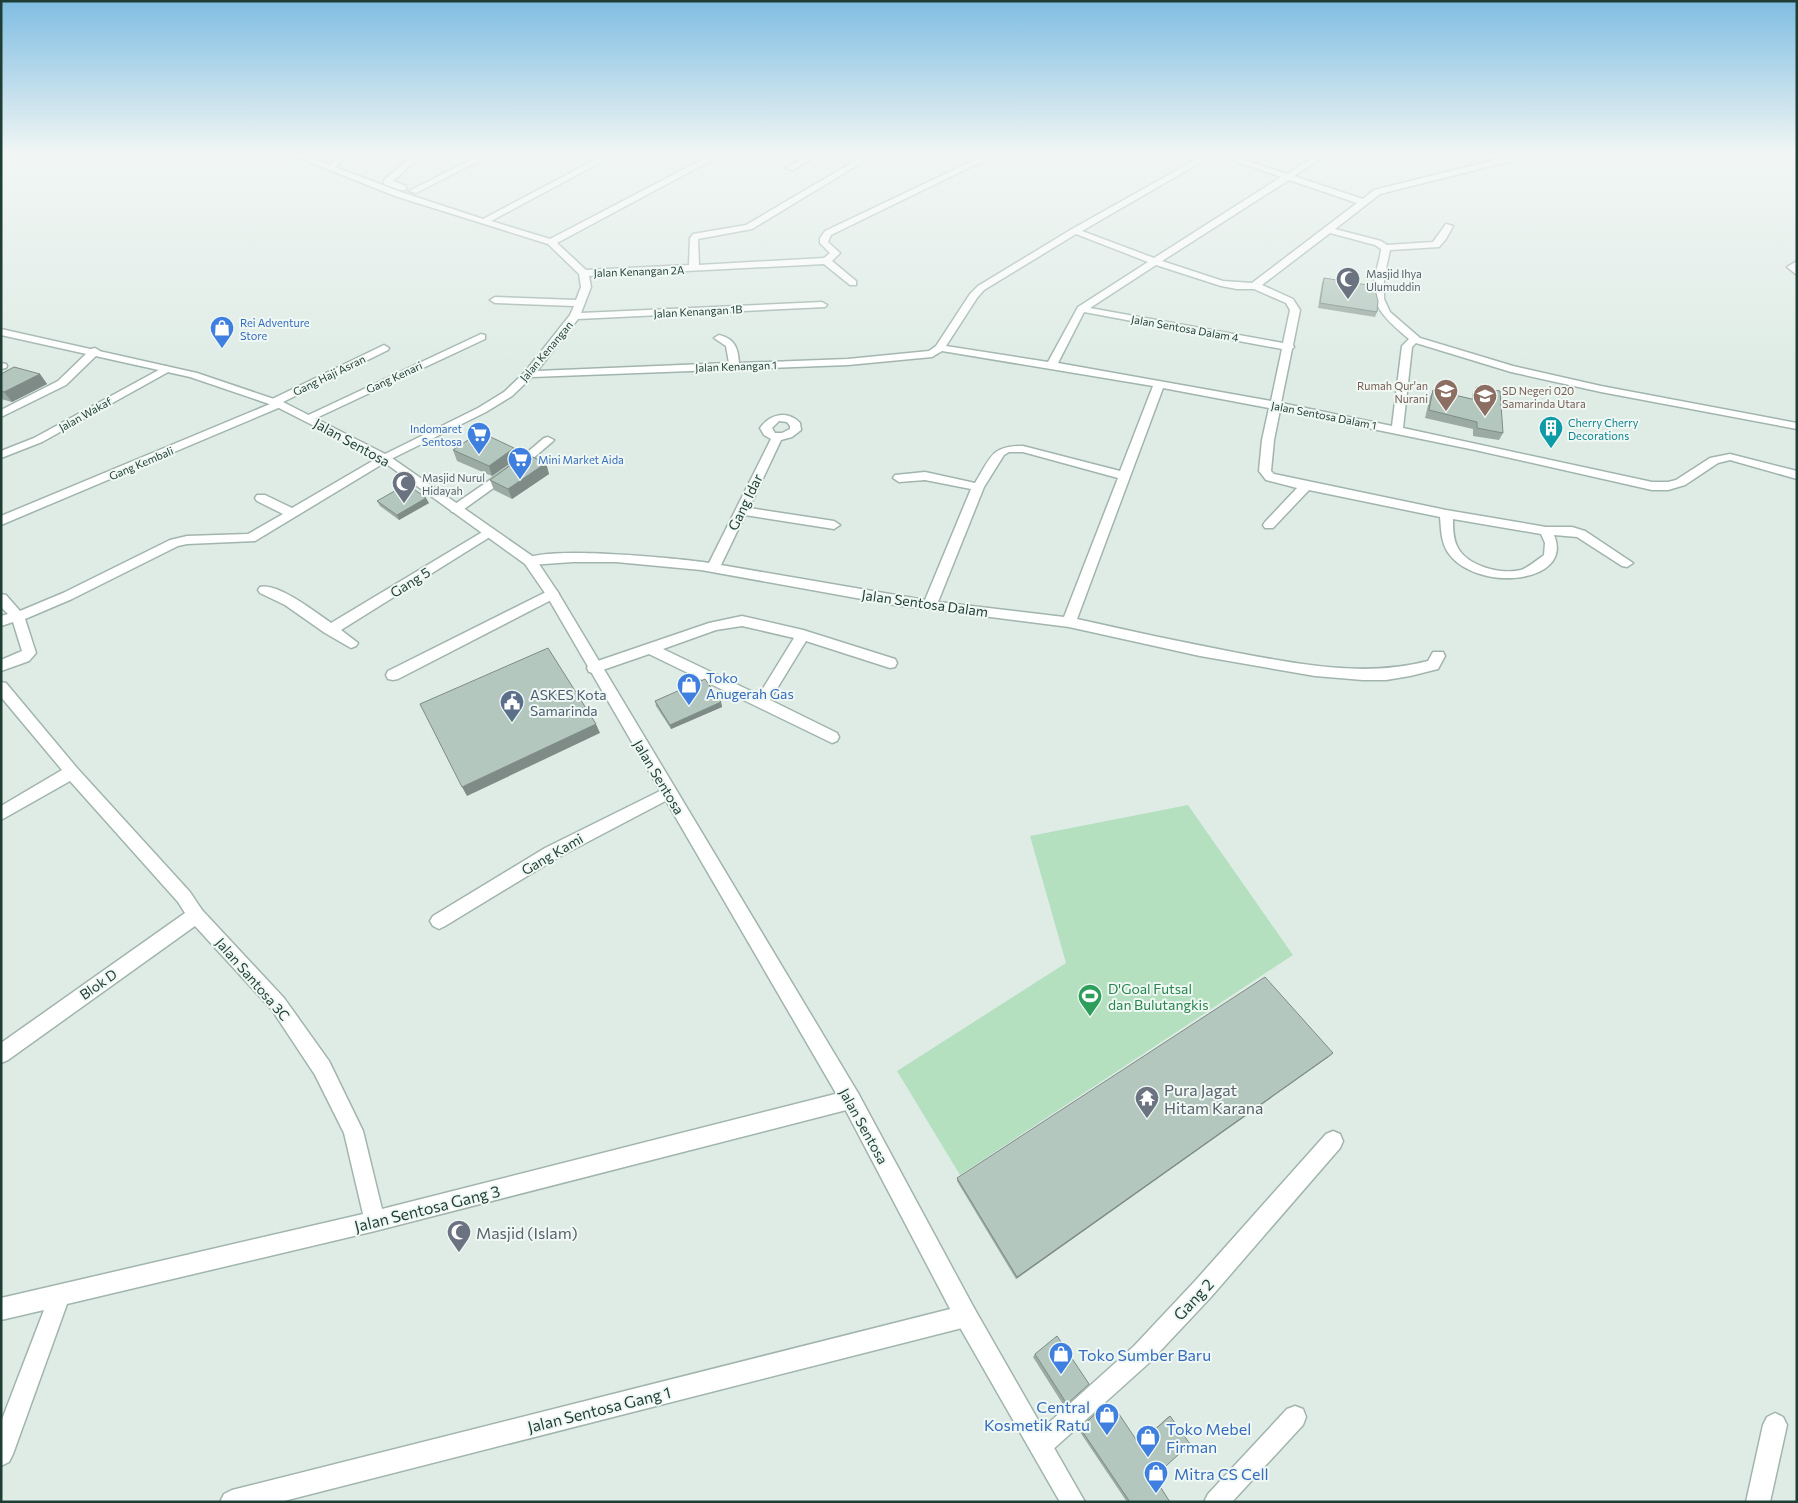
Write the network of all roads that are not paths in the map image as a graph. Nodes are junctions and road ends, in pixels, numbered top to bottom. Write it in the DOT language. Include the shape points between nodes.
graph roads {
  1 [pos="494,225"];
  2 [pos="583,225"];
  3 [pos="752,225"];
  4 [pos="844,225"];
  5 [pos="1085,225"];
  6 [pos="1213,225"];
  7 [pos="1335,225"];
  8 [pos="1449,226"];
  9 [pos="1329,230"];
  10 [pos="1075,231"];
  11 [pos="551,242"];
  12 [pos="1385,248"];
  13 [pos="826,261"];
  14 [pos="1154,262"];
  15 [pos="1797,264"];
  16 [pos="694,269"];
  17 [pos="1797,272"];
  18 [pos="584,273"];
  19 [pos="853,282"];
  20 [pos="1255,286"];
  21 [pos="495,300"];
  22 [pos="580,303"];
  23 [pos="822,305"];
  24 [pos="1081,309"];
  25 [pos="575,316"];
  26 [pos="1,332"];
  27 [pos="481,337"];
  28 [pos="718,338"];
  29 [pos="1416,340"];
  30 [pos="1289,347"];
  31 [pos="384,348"];
  32 [pos="940,348"];
  33 [pos="94,351"];
  34 [pos="1052,364"];
  35 [pos="734,367"];
  36 [pos="166,369"];
  37 [pos="529,374"];
  38 [pos="1159,384"];
  39 [pos="277,403"];
  40 [pos="1276,406"];
  41 [pos="1,414"];
  42 [pos="308,418"];
  43 [pos="1797,426"];
  44 [pos="1397,429"];
  45 [pos="777,437"];
  46 [pos="548,440"];
  47 [pos="1,455"];
  48 [pos="385,458"];
  49 [pos="1797,475"];
  50 [pos="1125,476"];
  51 [pos="899,478"];
  52 [pos="1306,486"];
  53 [pos="978,487"];
  54 [pos="261,498"];
  55 [pos="456,509"];
  56 [pos="741,511"];
  57 [pos="293,514"];
  58 [pos="1446,514"];
  59 [pos="1,521"];
  60 [pos="834,525"];
  61 [pos="1269,525"];
  62 [pos="1546,531"];
  63 [pos="489,532"];
  64 [pos="530,561"];
  65 [pos="1627,563"];
  66 [pos="714,566"];
  67 [pos="265,590"];
  68 [pos="552,594"];
  69 [pos="1,598"];
  70 [pos="930,604"];
  71 [pos="18,617"];
  72 [pos="1,621"];
  73 [pos="1069,622"];
  74 [pos="330,630"];
  75 [pos="803,635"];
  76 [pos="351,643"];
  77 [pos="651,649"];
  78 [pos="1438,656"];
  79 [pos="890,663"];
  80 [pos="1,666"];
  81 [pos="594,668"];
  82 [pos="393,675"];
  83 [pos="1,687"];
  84 [pos="761,703"];
  85 [pos="832,737"];
  86 [pos="72,772"];
  87 [pos="668,793"];
  88 [pos="1,814"];
  89 [pos="196,915"];
  90 [pos="439,921"];
  91 [pos="1,1054"];
  92 [pos="851,1100"];
  93 [pos="1333,1141"];
  94 [pos="375,1221"];
  95 [pos="60,1295"];
  96 [pos="1,1309"];
  97 [pos="966,1316"];
  98 [pos="1295,1417"];
  99 [pos="1775,1425"];
  100 [pos="1041,1445"];
  101 [pos="1,1454"];
  102 [pos="232,1502"];
  103 [pos="1073,1502"];
  104 [pos="1216,1502"];
  105 [pos="1758,1502"];
  1 -- 11 [label="street"];
  2 -- 11 [label="street"];
  3 -- 16 [label="street, Jalan Kenangan 2A" via="696,236"];
  4 -- 13 [label="street" via="824,238 824,243 835,253"];
  5 -- 10 [label="street"];
  6 -- 14 [label="street"];
  7 -- 9 [label="street"];
  8 -- 12 [label="street" via="1436,245"];
  9 -- 12 [label="street" via="1378,243"];
  9 -- 20 [label="street"];
  10 -- 14 [label="street"];
  10 -- 32 [label="street" via="981,288"];
  11 -- 18 [label="street"];
  12 -- 29 [label="street" via="1378,280 1378,302"];
  13 -- 16 [label="street, Jalan Kenangan 2A"];
  13 -- 19 [label="street"];
  14 -- 20 [label="street" via="1232,286"];
  14 -- 24 [label="street"];
  15 -- 17 [label="street" via="1792,267"];
  16 -- 18 [label="street, Jalan Kenangan 2A"];
  18 -- 22 [label="street, Jalan Kenangan" via="586,287"];
  20 -- 30 [label="street" via="1290,301 1294,306"];
  21 -- 22 [label="street"];
  22 -- 25 [label="street, Jalan Kenangan"];
  23 -- 25 [label="street, Jalan Kenangan 1B"];
  24 -- 30 [label="street, Jalan Sentosa Dalam 4"];
  24 -- 34 [label="street"];
  25 -- 37 [label="street, Jalan Kenangan"];
  26 -- 33 [label="street, Jalan Sentosa"];
  27 -- 42 [label="street, Gang Kenari"];
  28 -- 35 [label="street" via="729,342 733,348"];
  29 -- 43 [label="street" via="1511,369"];
  29 -- 44 [label="street" via="1407,346"];
  30 -- 40 [label="street"];
  31 -- 39 [label="street, Gang Haji Asran"];
  32 -- 34 [label="street, Jalan Sentosa Dalam 1"];
  32 -- 35 [label="street, Jalan Kenangan 1" via="925,355"];
  33 -- 36 [label="street, Jalan Sentosa"];
  33 -- 41 [label="street" via="62,383"];
  34 -- 38 [label="street, Jalan Sentosa Dalam 1"];
  35 -- 37 [label="street, Jalan Kenangan 1"];
  36 -- 39 [label="street, Jalan Sentosa"];
  36 -- 47 [label="street, Jalan Wakaf" via="38,440"];
  37 -- 48 [label="street, Jalan Kenangan" via="508,394 482,410"];
  38 -- 40 [label="street, Jalan Sentosa Dalam 1"];
  38 -- 50 [label="street"];
  39 -- 42 [label="street, Jalan Sentosa"];
  39 -- 59 [label="street, Gang Kembali"];
  40 -- 44 [label="street, Jalan Sentosa Dalam 1"];
  40 -- 52 [label="street" via="1265,471 1270,477"];
  42 -- 48 [label="street, Jalan Sentosa"];
  44 -- 49 [label="street, Jalan Sentosa Dalam 1" via="1652,486 1671,486 1722,456"];
  45 -- 56 [label="street, Gang Idar"];
  46 -- 55 [label="street"];
  48 -- 55 [label="street, Jalan Sentosa"];
  48 -- 57 [label="street, Jalan Kenangan"];
  50 -- 53 [label="street" via="1023,449 1007,449 1000,453"];
  50 -- 73 [label="street"];
  51 -- 53 [label="street" via="925,476"];
  52 -- 58 [label="street"];
  52 -- 61 [label="street"];
  53 -- 70 [label="street"];
  54 -- 57 [label="street"];
  55 -- 63 [label="street, Jalan Sentosa"];
  56 -- 60 [label="street"];
  56 -- 66 [label="street, Gang Idar"];
  57 -- 71 [label="street, Jalan Kenangan" via="251,538 174,543"];
  58 -- 62 [label="street"];
  58 -- 62 [label="street" via="1451,548 1473,567 1497,574 1520,574 1536,568 1550,556 1551,543"];
  62 -- 65 [label="street" via="1581,534"];
  63 -- 64 [label="street, Jalan Sentosa"];
  63 -- 74 [label="street, Gang 5"];
  64 -- 66 [label="street, Jalan Sentosa Dalam" via="569,557"];
  64 -- 68 [label="street, Jalan Sentosa"];
  66 -- 70 [label="street, Jalan Sentosa Dalam"];
  67 -- 74 [label="street" via="290,602"];
  68 -- 81 [label="street, Jalan Sentosa"];
  68 -- 82 [label="street"];
  69 -- 71 [label="street"];
  70 -- 73 [label="street, Jalan Sentosa Dalam"];
  71 -- 72 [label="street, Jalan Kenangan"];
  71 -- 80 [label="street" via="29,653"];
  73 -- 78 [label="street, Jalan Sentosa Dalam" via="1165,644 1348,675 1373,677 1417,670 1432,665"];
  74 -- 76 [label="street"];
  75 -- 77 [label="street" via="742,621 714,626"];
  75 -- 79 [label="street"];
  75 -- 84 [label="street"];
  77 -- 81 [label="street"];
  77 -- 84 [label="street"];
  81 -- 87 [label="street, Jalan Sentosa"];
  83 -- 86 [label="street, Jalan Santosa 3C"];
  84 -- 85 [label="street"];
  86 -- 88 [label="street"];
  86 -- 89 [label="street, Jalan Santosa 3C" via="184,897"];
  87 -- 90 [label="street, Gang Kami" via="551,854"];
  87 -- 92 [label="street, Jalan Sentosa"];
  89 -- 91 [label="street, Blok D"];
  89 -- 94 [label="street, Jalan Santosa 3C" via="278,1004 322,1068 353,1131"];
  92 -- 94 [label="street, Jalan Sentosa Gang 3"];
  92 -- 97 [label="street, Jalan Sentosa"];
  93 -- 100 [label="street, Gang 2" via="1142,1354"];
  94 -- 95 [label="street, Jalan Sentosa Gang 3"];
  95 -- 96 [label="street, Jalan Sentosa Gang 3"];
  95 -- 101 [label="street"];
  97 -- 100 [label="street, Jalan Sentosa"];
  97 -- 102 [label="street, Jalan Sentosa Gang 1"];
  98 -- 104 [label="street"];
  99 -- 105 [label="street"];
  100 -- 103 [label="street, Jalan Sentosa"];
}
